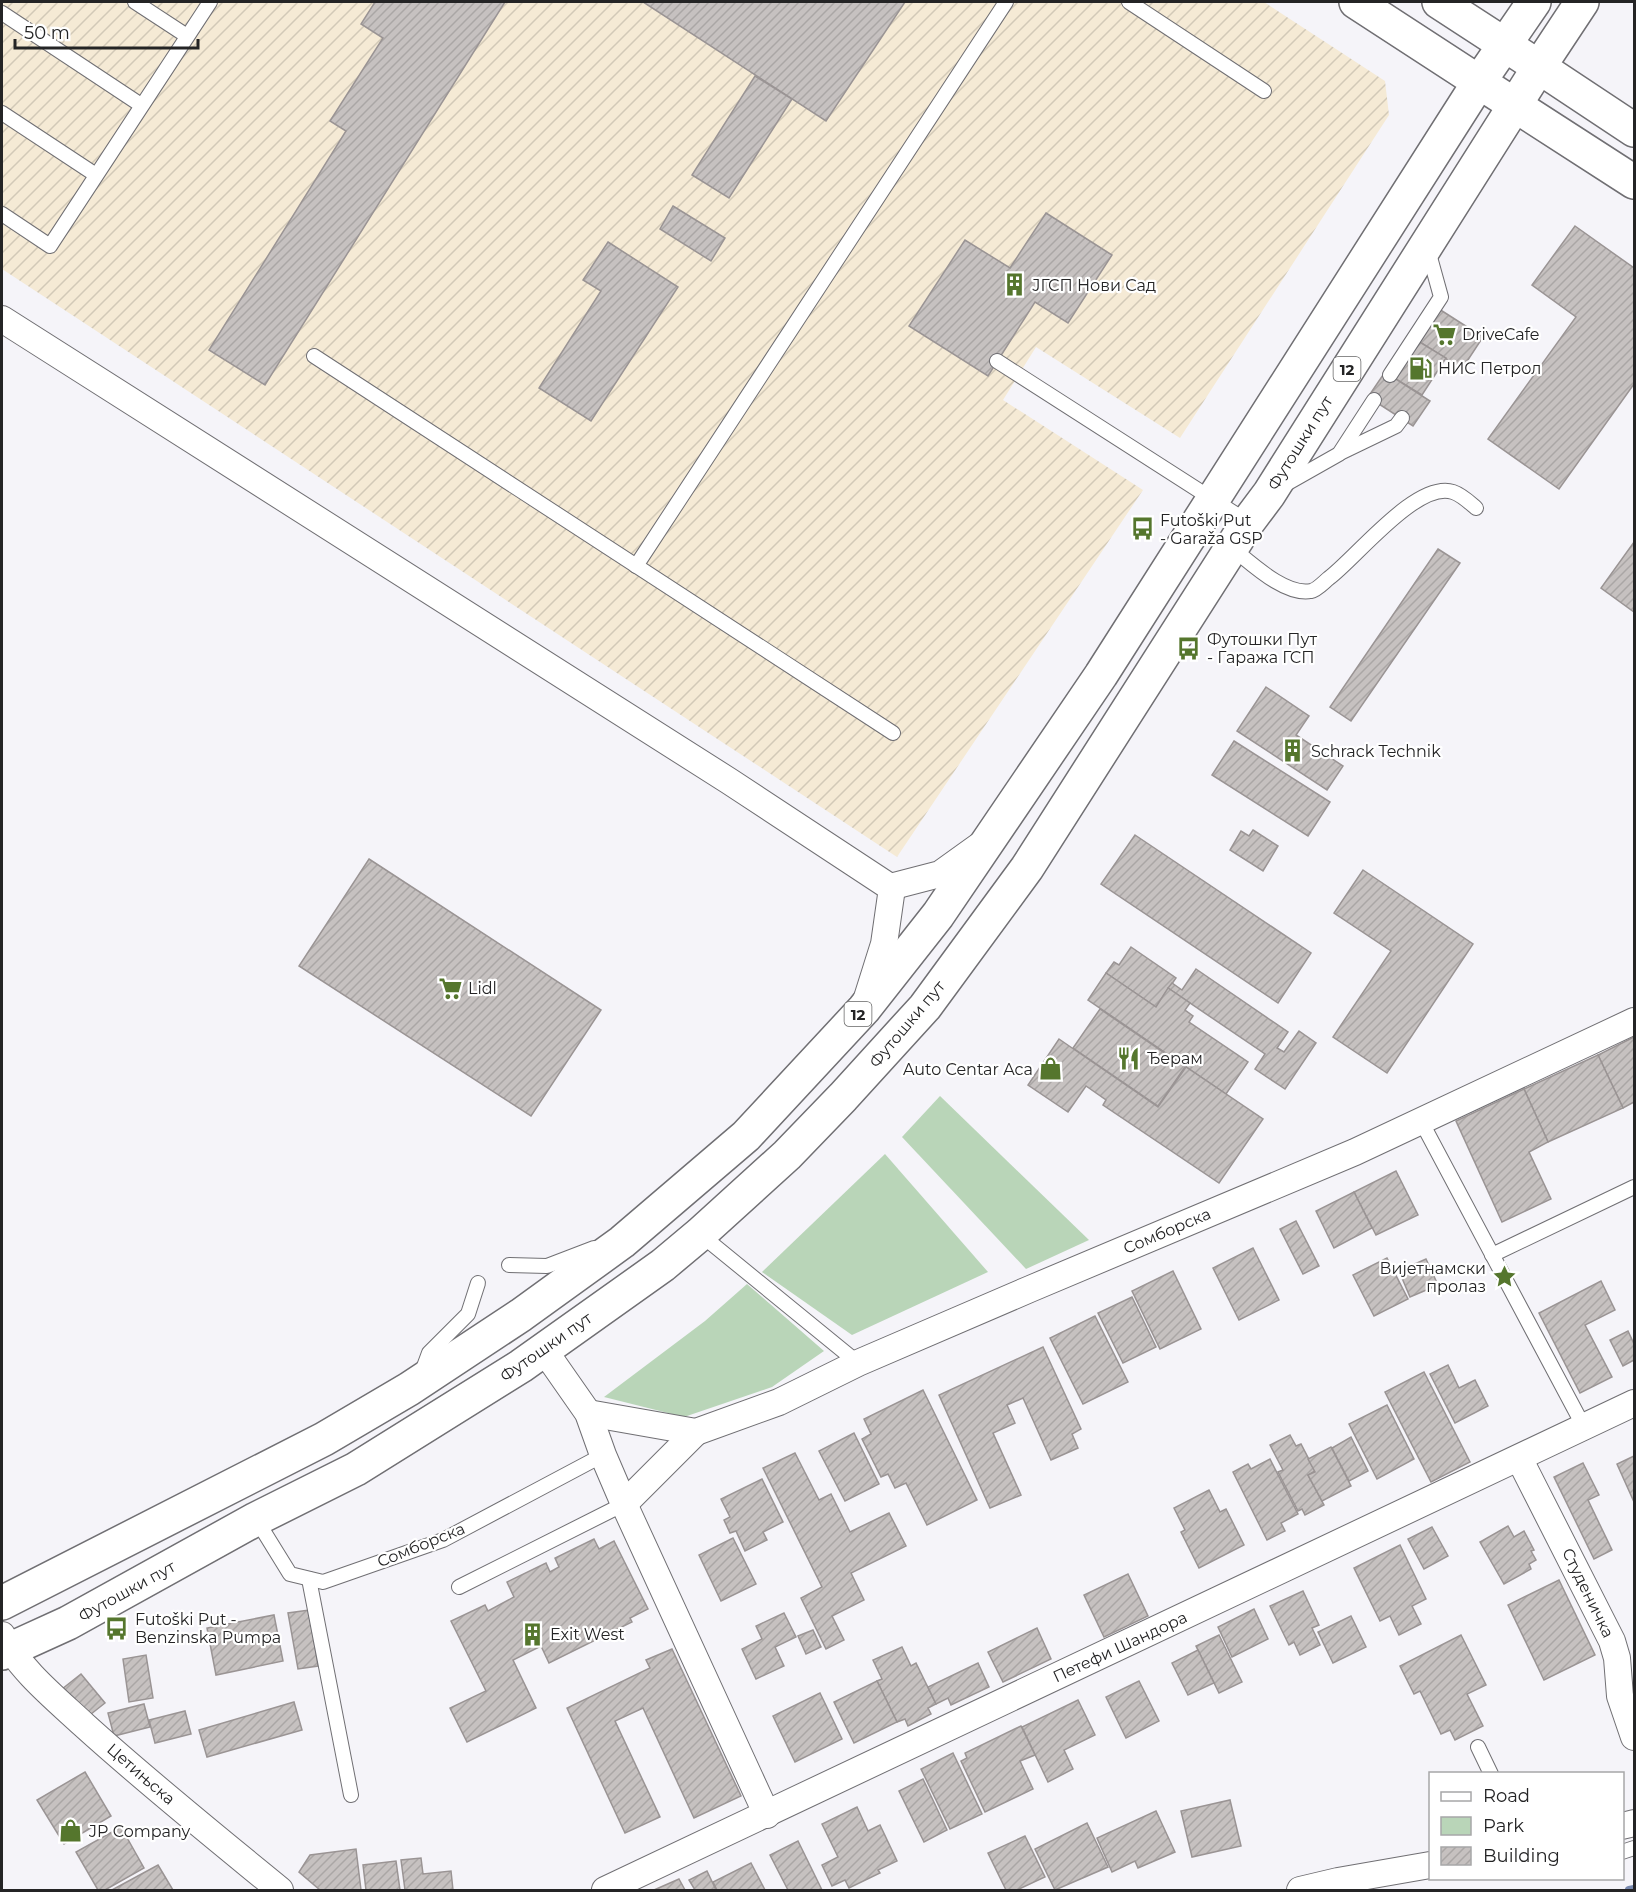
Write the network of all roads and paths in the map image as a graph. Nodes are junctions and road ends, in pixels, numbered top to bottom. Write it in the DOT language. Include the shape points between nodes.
graph roads {
  1 [pos="135,2"];
  2 [pos="210,2"];
  3 [pos="1005,2"];
  4 [pos="1129,2"];
  5 [pos="1356,2"];
  6 [pos="1439,2"];
  7 [pos="1534,2"];
  8 [pos="1582,2"];
  9 [pos="2,13"];
  10 [pos="187,36"];
  11 [pos="1504,44"];
  12 [pos="1539,67"];
  13 [pos="1479,82"];
  14 [pos="1264,91"];
  15 [pos="1515,104"];
  16 [pos="141,105"];
  17 [pos="2,113"];
  18 [pos="1635,130"];
  19 [pos="96,175"];
  20 [pos="1635,183"];
  21 [pos="2,214"];
  22 [pos="1426,244"];
  23 [pos="2,319"];
  24 [pos="314,356"];
  25 [pos="998,360"];
  26 [pos="1390,375"];
  27 [pos="1374,400"];
  28 [pos="1402,418"];
  29 [pos="1338,454"];
  30 [pos="1269,494"];
  31 [pos="1212,499"];
  32 [pos="1476,508"];
  33 [pos="1240,535"];
  34 [pos="636,566"];
  35 [pos="893,733"];
  36 [pos="993,836"];
  37 [pos="892,888"];
  38 [pos="864,1009"];
  39 [pos="1635,1021"];
  40 [pos="1421,1121"];
  41 [pos="1635,1187"];
  42 [pos="700,1234"];
  43 [pos="622,1242"];
  44 [pos="1492,1255"];
  45 [pos="509,1265"];
  46 [pos="478,1283"];
  47 [pos="544,1350"];
  48 [pos="858,1363"];
  49 [pos="417,1384"];
  50 [pos="1635,1403"];
  51 [pos="588,1413"];
  52 [pos="1584,1427"];
  53 [pos="696,1432"];
  54 [pos="603,1455"];
  55 [pos="1519,1458"];
  56 [pos="624,1504"];
  57 [pos="256,1519"];
  58 [pos="309,1579"];
  59 [pos="459,1587"];
  60 [pos="2,1603"];
  61 [pos="4,1646"];
  62 [pos="1626,1656"];
  63 [pos="1635,1737"];
  64 [pos="1478,1747"];
  65 [pos="1490,1772"];
  66 [pos="351,1796"];
  67 [pos="767,1815"];
  68 [pos="1429,1865"];
  69 [pos="280,1890"];
  70 [pos="605,1890"];
  71 [pos="1300,1890"];
  1 -- 10 [label="lane"];
  2 -- 10 [label="lane"];
  3 -- 34 [label="lane"];
  4 -- 14 [label="lane"];
  5 -- 13 [label="main road"];
  6 -- 11 [label="main road"];
  7 -- 11 [label="main road"];
  8 -- 12 [label="main road"];
  9 -- 16 [label="lane"];
  10 -- 16 [label="lane"];
  11 -- 12 [label="main road"];
  11 -- 13 [label="main road"];
  12 -- 15 [label="main road, 12"];
  12 -- 18 [label="main road"];
  13 -- 15 [label="main road"];
  13 -- 31 [label="main road, 12"];
  15 -- 20 [label="main road"];
  15 -- 22 [label="main road, Футошки пут / 12"];
  16 -- 19 [label="lane"];
  17 -- 19 [label="lane"];
  19 -- 21 [label="lane" via="50,246"];
  22 -- 26 [label="lane" via="1441,297"];
  22 -- 30 [label="main road, Футошки пут / 12"];
  23 -- 37 [label="street"];
  24 -- 34 [label="lane"];
  25 -- 31 [label="lane"];
  27 -- 29 [label="lane"];
  28 -- 29 [label="lane" via="1396,426"];
  29 -- 30 [label="lane"];
  30 -- 33 [label="main road, Футошки пут / 12"];
  31 -- 33 [label="lane"];
  31 -- 36 [label="main road, 12"];
  32 -- 33 [label="lane" via="1452,492 1424,496 1392,519 1312,591 1279,584"];
  33 -- 42 [label="main road, Футошки пут / 12" via="1028,868 925,1007 787,1155"];
  34 -- 35 [label="lane"];
  36 -- 37 [label="street" via="940,874"];
  36 -- 38 [label="main road, 12" via="938,915"];
  37 -- 38 [label="street" via="884,944"];
  38 -- 43 [label="main road, 12" via="746,1136"];
  39 -- 40 [label="street, Сомборска"];
  40 -- 44 [label="lane"];
  40 -- 48 [label="street, Сомборска"];
  41 -- 44 [label="lane"];
  42 -- 47 [label="main road, Футошки пут / 12"];
  42 -- 48 [label="lane"];
  43 -- 45 [label="lane" via="547,1266"];
  43 -- 49 [label="main road, 12"];
  44 -- 52 [label="lane"];
  46 -- 49 [label="lane" via="468,1314 429,1353"];
  47 -- 51 [label="street"];
  47 -- 57 [label="main road, Футошки пут / 12" via="356,1469"];
  48 -- 53 [label="street, Сомборска" via="779,1402"];
  49 -- 60 [label="main road, 12" via="324,1438"];
  50 -- 52 [label="street, Петефи Шандора"];
  51 -- 53 [label="street, Сомборска"];
  51 -- 54 [label="street"];
  52 -- 55 [label="street, Петефи Шандора"];
  53 -- 56 [label="street, Сомборска"];
  54 -- 56 [label="street"];
  54 -- 58 [label="lane, Сомборска" via="443,1540 323,1582"];
  55 -- 62 [label="street, Студеничка" via="1607,1632"];
  55 -- 67 [label="street, Петефи Шандора"];
  56 -- 59 [label="lane"];
  56 -- 67 [label="street"];
  57 -- 58 [label="lane" via="290,1574"];
  57 -- 61 [label="main road, Футошки пут / 12" via="68,1623"];
  58 -- 66 [label="lane"];
  61 -- 69 [label="street, Цетињска" via="131,1768"];
  62 -- 63 [label="street, Студеничка" via="1620,1696"];
  64 -- 65 [label="lane"];
  67 -- 70 [label="street, Петефи Шандора"];
  68 -- 71 [label="street"];
}
